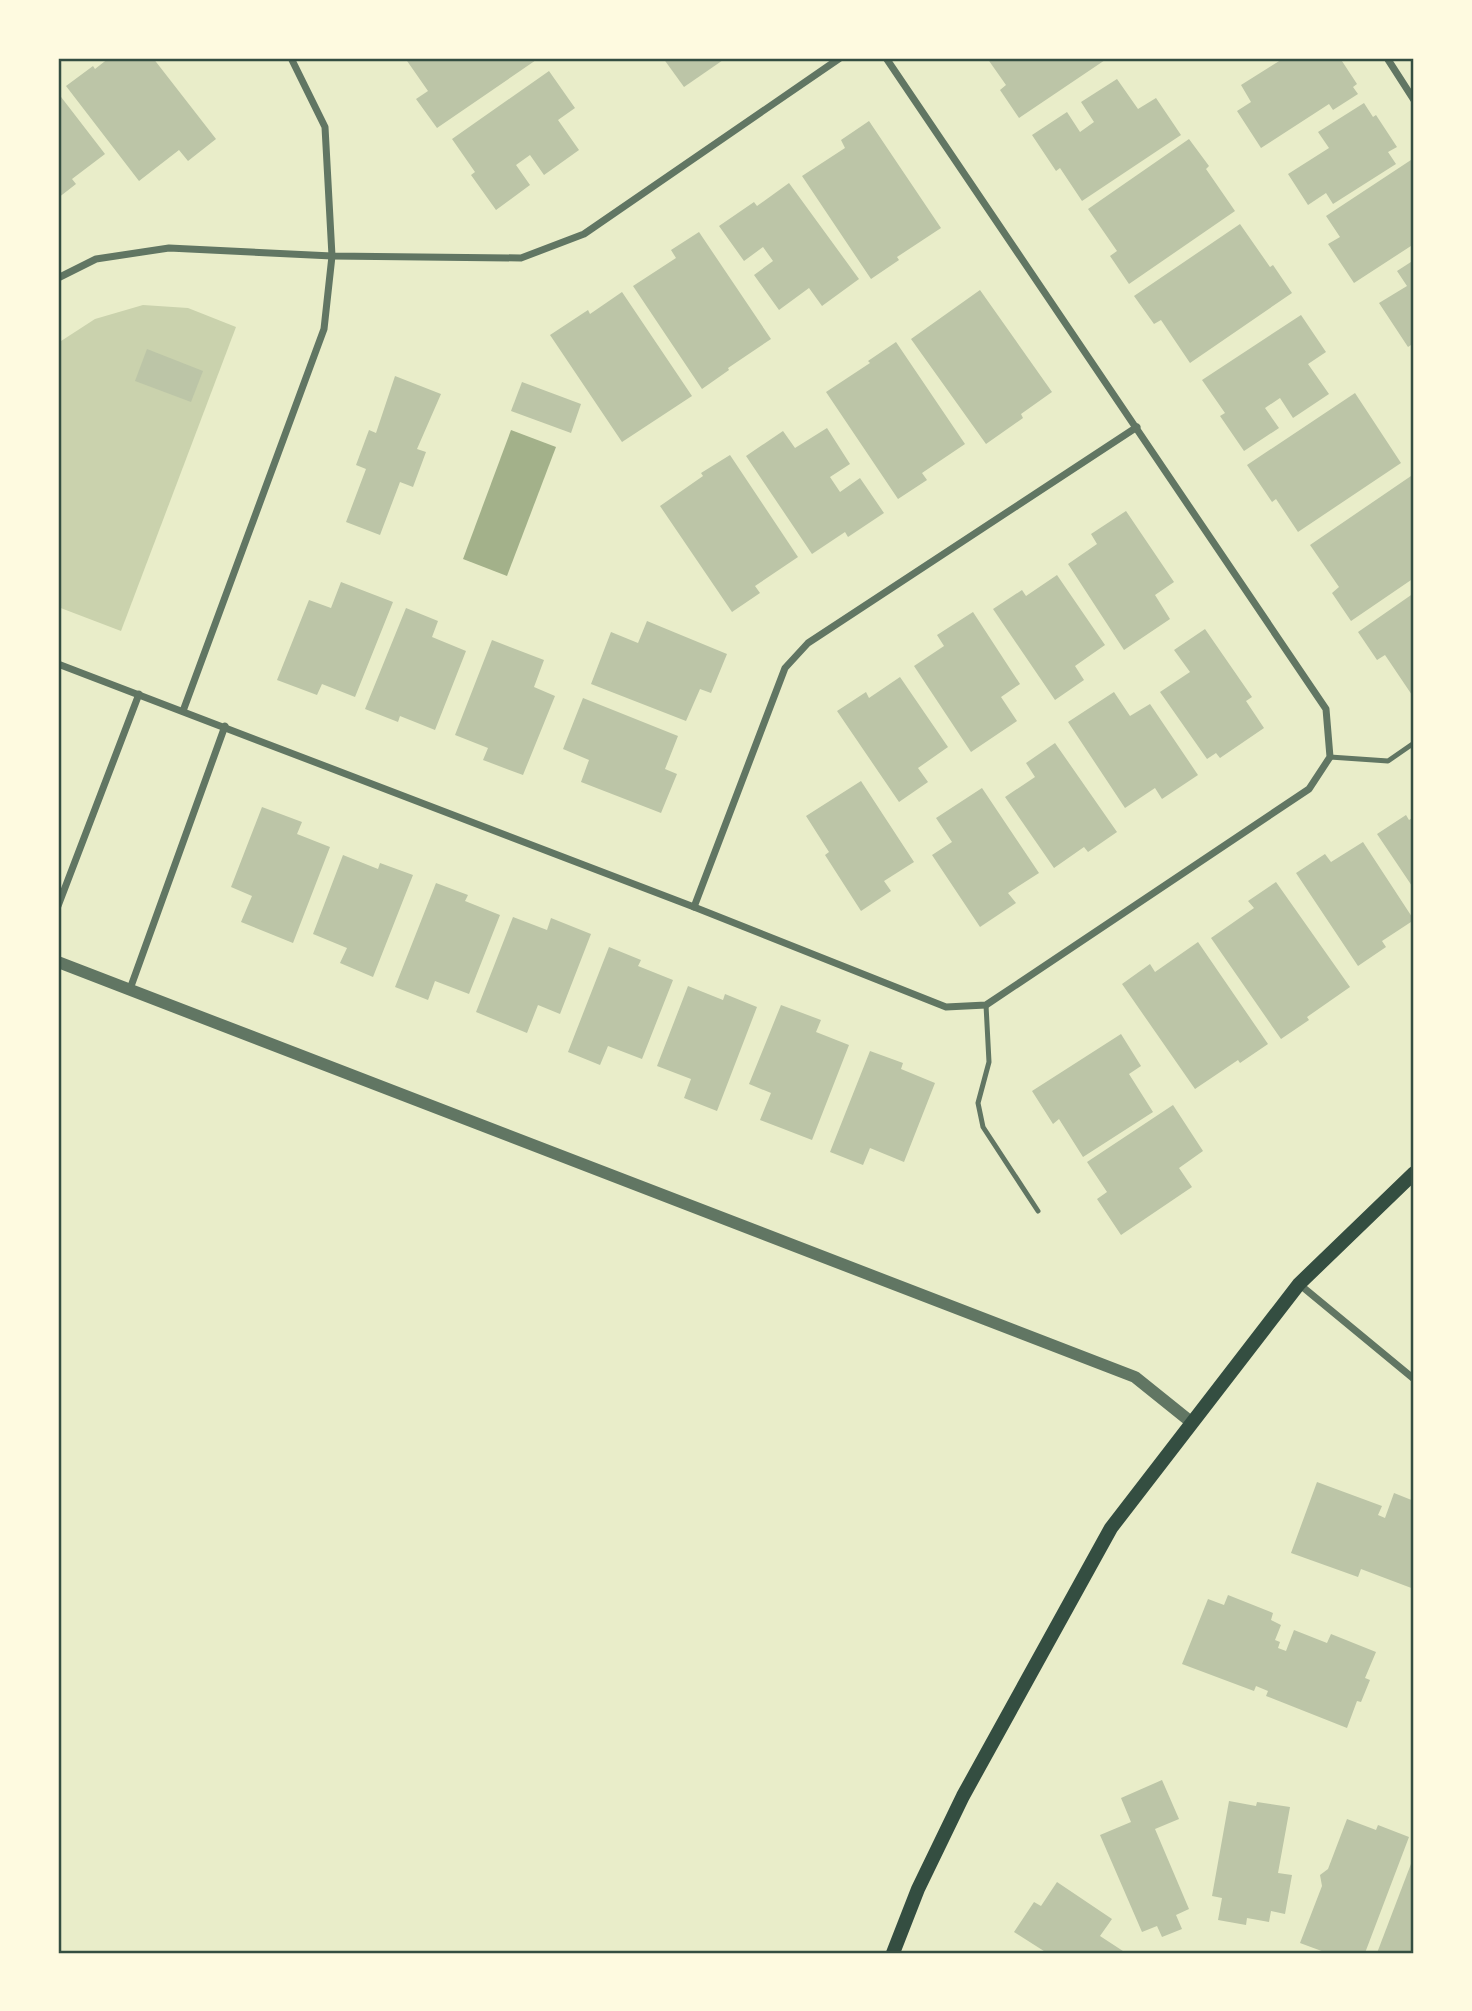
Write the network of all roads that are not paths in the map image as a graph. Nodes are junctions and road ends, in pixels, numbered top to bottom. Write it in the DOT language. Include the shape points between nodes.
graph roads {
  1 [pos="291,58"];
  2 [pos="840,58"];
  3 [pos="886,58"];
  4 [pos="1387,58"];
  5 [pos="1414,100"];
  6 [pos="331,256"];
  7 [pos="58,278"];
  8 [pos="1137,427"];
  9 [pos="58,664"];
  10 [pos="139,694"];
  11 [pos="183,711"];
  12 [pos="225,726"];
  13 [pos="1414,743"];
  14 [pos="1330,757"];
  15 [pos="58,906"];
  16 [pos="694,907"];
  17 [pos="58,962"];
  18 [pos="130,989"];
  19 [pos="986,1005"];
  20 [pos="1414,1173"];
  21 [pos="1038,1211"];
  22 [pos="1299,1284"];
  23 [pos="1414,1378"];
  24 [pos="1191,1422"];
  25 [pos="893,1953"];
  1 -- 6 [label="street" via="325,127"];
  2 -- 6 [label="street" via="584,234 521,258"];
  3 -- 8 [label="street"];
  4 -- 5 [label="street"];
  6 -- 7 [label="street" via="169,248 96,259"];
  6 -- 11 [label="street" via="324,329"];
  8 -- 14 [label="street" via="1326,709"];
  8 -- 16 [label="street" via="807,643 785,668"];
  9 -- 10 [label="street"];
  10 -- 11 [label="street"];
  10 -- 15 [label="street"];
  11 -- 12 [label="street"];
  12 -- 16 [label="street"];
  12 -- 18 [label="street"];
  13 -- 14 [label="lane" via="1388,761"];
  14 -- 19 [label="street" via="1309,789"];
  16 -- 19 [label="street" via="946,1006"];
  17 -- 18 [label="street"];
  18 -- 24 [label="street" via="1135,1377"];
  19 -- 21 [label="lane" via="989,1062 978,1103 984,1127"];
  20 -- 22 [label="main road"];
  22 -- 23 [label="street"];
  22 -- 24 [label="main road"];
  24 -- 25 [label="main road" via="1111,1528 963,1796"];
}
